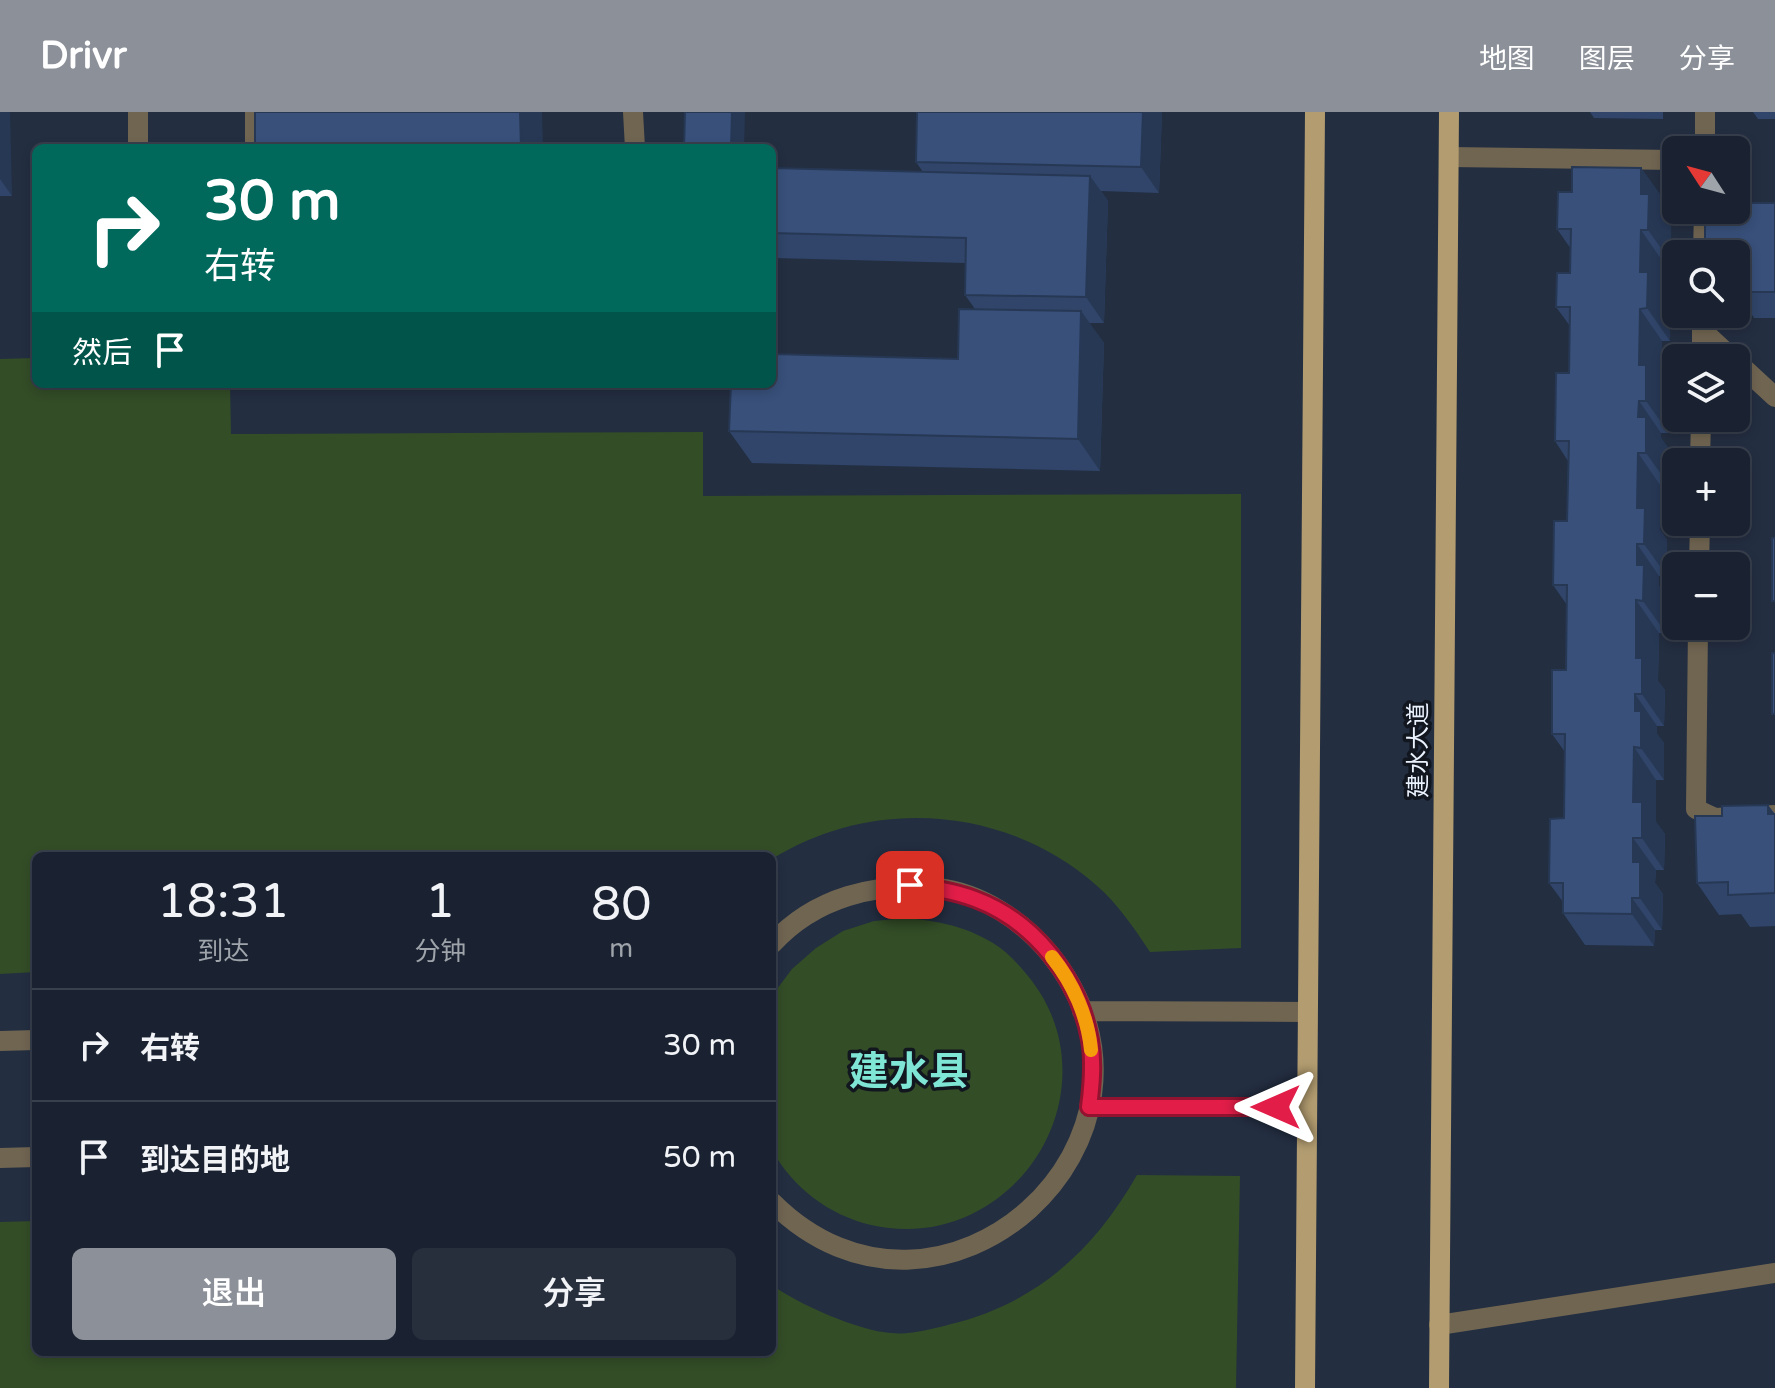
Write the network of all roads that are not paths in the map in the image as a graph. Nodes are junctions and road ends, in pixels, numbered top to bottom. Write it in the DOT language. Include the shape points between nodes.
graph roads {
  1 [pos="138,112"];
  2 [pos="255,112"];
  3 [pos="633,112"];
  4 [pos="1315,112"];
  5 [pos="1449,112"];
  6 [pos="1705,112"];
  7 [pos="1705,136"];
  8 [pos="138,144"];
  9 [pos="255,144"];
  10 [pos="635,144"];
  11 [pos="1449,157"];
  12 [pos="1662,160"];
  13 [pos="1707,328"];
  14 [pos="1721,344"];
  15 [pos="1750,374"];
  16 [pos="1775,397"];
  17 [pos="1698,640"];
  18 [pos="1775,815"];
  19 [pos="776,941"];
  20 [pos="1082,1011"];
  21 [pos="1307,1012"];
  22 [pos="32,1040"];
  23 [pos="0,1041"];
  24 [pos="1089,1107"];
  25 [pos="1307,1107"];
  26 [pos="32,1157"];
  27 [pos="0,1158"];
  28 [pos="776,1206"];
  29 [pos="1775,1273"];
  30 [pos="1439,1325"];
  31 [pos="1305,1388"];
  32 [pos="1439,1388"];
  1 -- 8 [label="lane"];
  2 -- 9 [label="lane"];
  3 -- 10 [label="lane"];
  4 -- 21 [label="main road"];
  5 -- 11 [label="main road, 建水大道"];
  6 -- 7 [label="lane"];
  11 -- 12 [label="lane"];
  11 -- 30 [label="main road, 建水大道"];
  13 -- 14 [label="lane"];
  15 -- 16 [label="lane"];
  17 -- 18 [label="lane" via="1696,809 1715,818"];
  19 -- 20 [label="lane" via="810,913 841,897 898,886 945,889 978,899 1039,940 1062,970"];
  20 -- 21 [label="lane"];
  20 -- 24 [label="lane" via="1093,1077"];
  21 -- 25 [label="main road"];
  22 -- 23 [label="lane"];
  24 -- 25 [label="lane"];
  24 -- 28 [label="lane" via="1075,1151 1056,1184 1030,1212 965,1250 915,1259 853,1252 817,1238"];
  25 -- 31 [label="main road"];
  26 -- 27 [label="lane"];
  29 -- 30 [label="lane"];
  30 -- 32 [label="main road, 建水大道"];
}
